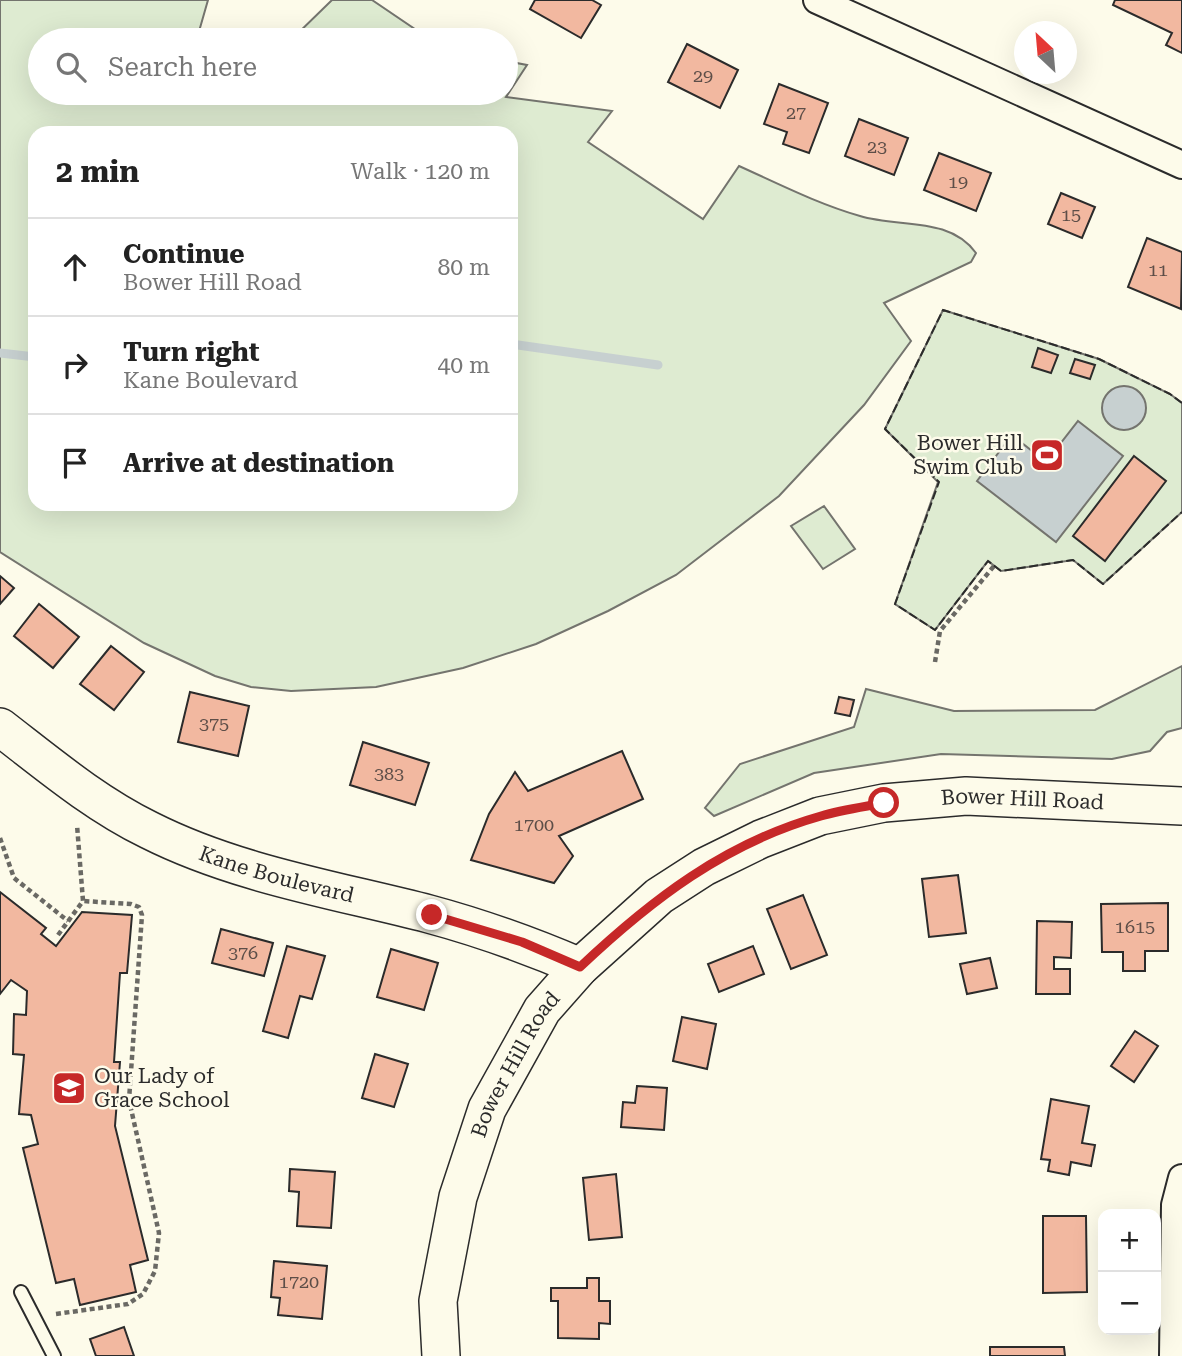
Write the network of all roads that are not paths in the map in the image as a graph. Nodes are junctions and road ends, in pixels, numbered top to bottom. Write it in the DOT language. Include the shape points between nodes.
graph roads {
  1 [pos="817,0"];
  2 [pos="1182,165"];
  3 [pos="0,727"];
  4 [pos="1182,806"];
  5 [pos="580,967"];
  6 [pos="1182,1178"];
  7 [pos="21,1292"];
  8 [pos="54,1356"];
  9 [pos="441,1356"];
  10 [pos="1173,1356"];
  1 -- 2 [label="street"];
  3 -- 5 [label="main road, Kane Boulevard" via="80,790 149,830 197,851 522,942"];
  4 -- 5 [label="main road, Bower Hill Road" via="966,796 884,803 820,816 704,867 659,896"];
  5 -- 9 [label="main road, Bower Hill Road" via="533,1024 487,1109 458,1197 438,1301"];
  6 -- 10 [label="street" via="1175,1205"];
  7 -- 8 [label="lane"];
}
